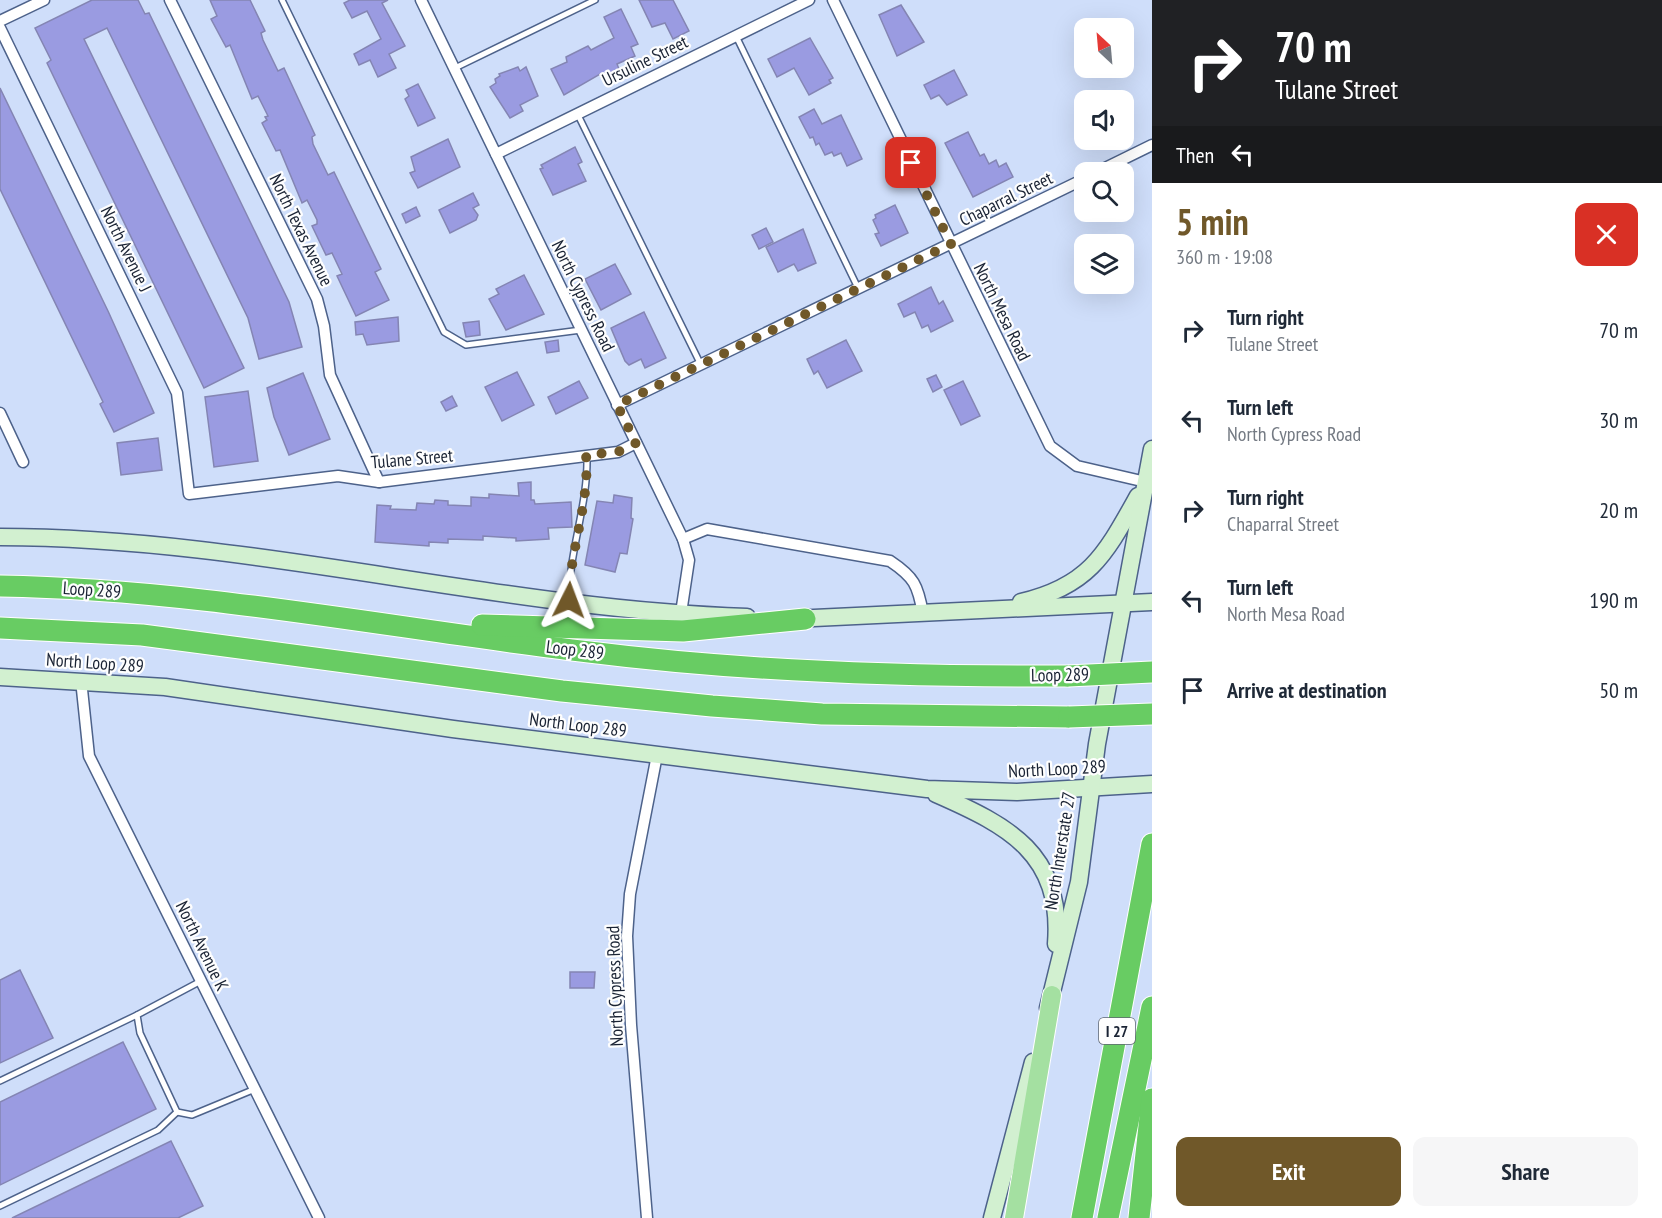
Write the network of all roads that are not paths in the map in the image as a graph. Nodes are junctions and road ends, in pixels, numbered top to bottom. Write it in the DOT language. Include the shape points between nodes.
graph roads {
  1 [pos="44,0"];
  2 [pos="170,0"];
  3 [pos="282,0"];
  4 [pos="421,0"];
  5 [pos="595,0"];
  6 [pos="809,0"];
  7 [pos="832,0"];
  8 [pos="0,21"];
  9 [pos="0,28"];
  10 [pos="736,36"];
  11 [pos="454,68"];
  12 [pos="577,113"];
  13 [pos="1152,145"];
  14 [pos="496,153"];
  15 [pos="1117,162"];
  16 [pos="1074,184"];
  17 [pos="951,244"];
  18 [pos="859,288"];
  19 [pos="581,330"];
  20 [pos="701,364"];
  21 [pos="617,405"];
  22 [pos="0,413"];
  23 [pos="636,443"];
  24 [pos="1152,449"];
  25 [pos="586,455"];
  26 [pos="24,462"];
  27 [pos="379,482"];
  28 [pos="1146,482"];
  29 [pos="189,494"];
  30 [pos="0,537"];
  31 [pos="683,538"];
  32 [pos="0,586"];
  33 [pos="569,600"];
  34 [pos="1151,602"];
  35 [pos="1122,604"];
  36 [pos="983,611"];
  37 [pos="681,613"];
  38 [pos="923,614"];
  39 [pos="327,616"];
  40 [pos="805,619"];
  41 [pos="0,628"];
  42 [pos="1152,672"];
  43 [pos="0,676"];
  44 [pos="81,680"];
  45 [pos="1152,714"];
  46 [pos="657,755"];
  47 [pos="1152,784"];
  48 [pos="1089,788"];
  49 [pos="927,789"];
  50 [pos="1152,844"];
  51 [pos="201,981"];
  52 [pos="1052,995"];
  53 [pos="1152,1006"];
  54 [pos="137,1014"];
  55 [pos="0,1081"];
  56 [pos="255,1089"];
  57 [pos="1152,1100"];
  58 [pos="177,1112"];
  59 [pos="1096,1145"];
  60 [pos="0,1206"];
  61 [pos="319,1218"];
  62 [pos="647,1218"];
  63 [pos="992,1218"];
  64 [pos="1014,1218"];
  65 [pos="1068,1218"];
  66 [pos="1082,1218"];
  67 [pos="1108,1218"];
  68 [pos="1139,1218"];
  1 -- 8 [label="street"];
  2 -- 27 [label="street, North Texas Avenue" via="317,299 330,375"];
  3 -- 19 [label="lane" via="444,332 466,345"];
  4 -- 11 [label="street, North Cypress Road"];
  5 -- 11 [label="lane"];
  6 -- 10 [label="street, Ursuline Street"];
  7 -- 17 [label="street, North Mesa Road"];
  9 -- 29 [label="street, North Avenue J" via="177,393"];
  10 -- 12 [label="street, Ursuline Street"];
  10 -- 18 [label="lane"];
  11 -- 14 [label="street, North Cypress Road"];
  12 -- 14 [label="street, Ursuline Street"];
  12 -- 20 [label="lane"];
  13 -- 15 [label="street"];
  14 -- 19 [label="street, North Cypress Road"];
  16 -- 17 [label="street, Chaparral Street"];
  17 -- 18 [label="street, Chaparral Street"];
  17 -- 28 [label="street, North Mesa Road" via="1050,446 1077,466"];
  18 -- 20 [label="street, Chaparral Street"];
  19 -- 21 [label="street, North Cypress Road"];
  20 -- 21 [label="street, Chaparral Street"];
  21 -- 23 [label="street, North Cypress Road"];
  22 -- 26 [label="street"];
  23 -- 25 [label="street, Tulane Street" via="618,452"];
  23 -- 31 [label="street, North Cypress Road"];
  24 -- 28 [label="main road, North Interstate 27"];
  25 -- 27 [label="street, Tulane Street"];
  25 -- 33 [label="lane"];
  27 -- 29 [label="street, Tulane Street" via="338,476"];
  28 -- 35 [label="main road, North Interstate 27"];
  28 -- 36 [label="main road" via="1107,552 1083,575 1036,599"];
  30 -- 33 [label="main road" via="148,543"];
  31 -- 37 [label="street, North Cypress Road" via="689,560"];
  31 -- 38 [label="street" via="707,529 890,561 909,574 919,592"];
  32 -- 39 [label="highway, Loop 289" via="116,591"];
  33 -- 37 [label="main road"];
  34 -- 35 [label="main road"];
  35 -- 36 [label="main road"];
  35 -- 48 [label="main road, North Interstate 27"];
  36 -- 38 [label="main road"];
  37 -- 40 [label="main road"];
  38 -- 40 [label="main road"];
  39 -- 40 [label="highway" via="427,618 495,627 616,631 682,631"];
  39 -- 42 [label="highway, Loop 289, bridge" via="593,653 731,666 937,676"];
  41 -- 45 [label="highway, bridge" via="153,637 562,691 712,706 822,714"];
  43 -- 44 [label="main road, North Loop 289"];
  44 -- 46 [label="main road, North Loop 289" via="165,687"];
  44 -- 51 [label="street, North Avenue K" via="89,756"];
  46 -- 49 [label="main road, North Loop 289"];
  46 -- 62 [label="street, North Cypress Road" via="630,894 627,936"];
  47 -- 48 [label="main road, North Loop 289"];
  48 -- 49 [label="main road, North Loop 289" via="1017,792"];
  48 -- 52 [label="main road, North Interstate 27" via="1079,882"];
  49 -- 52 [label="main road" via="1007,830 1026,846 1050,883 1058,916"];
  50 -- 59 [label="highway, I 27"];
  51 -- 54 [label="lane"];
  51 -- 56 [label="street, North Avenue K"];
  52 -- 63 [label="main road, North Interstate 27"];
  52 -- 64 [label="main road"];
  53 -- 67 [label="highway, I 27"];
  54 -- 55 [label="lane"];
  54 -- 58 [label="lane" via="140,1033"];
  56 -- 58 [label="lane" via="192,1115"];
  56 -- 61 [label="street, North Avenue K"];
  57 -- 68 [label="highway"];
  58 -- 60 [label="lane" via="158,1130"];
  59 -- 65 [label="highway"];
  59 -- 66 [label="highway, I 27"];
}
